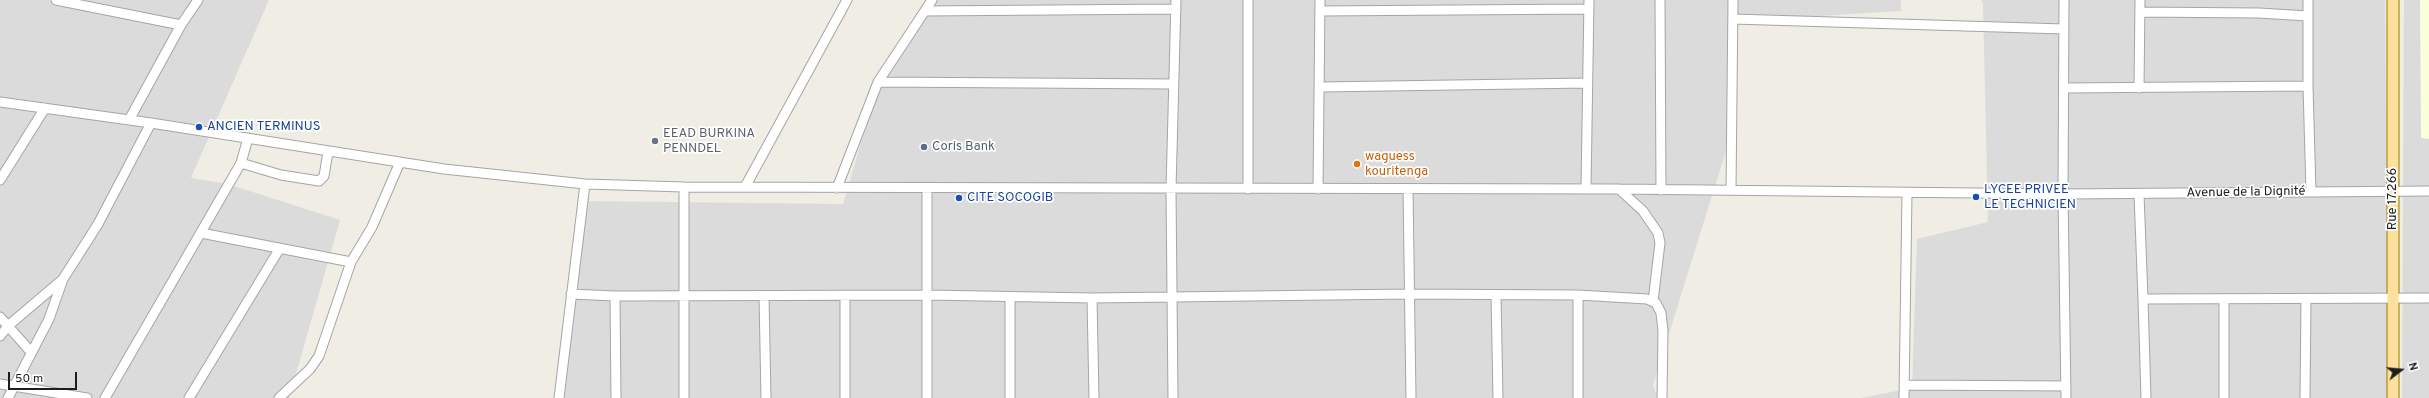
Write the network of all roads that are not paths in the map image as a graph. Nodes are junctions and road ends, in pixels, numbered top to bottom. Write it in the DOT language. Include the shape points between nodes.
graph roads {
  1 [pos="56,0"];
  2 [pos="198,0"];
  3 [pos="847,0"];
  4 [pos="932,0"];
  5 [pos="1248,0"];
  6 [pos="1320,0"];
  7 [pos="1660,0"];
  8 [pos="1733,0"];
  9 [pos="2064,0"];
  10 [pos="2140,0"];
  11 [pos="2308,0"];
  12 [pos="2393,0"];
  13 [pos="1176,5"];
  14 [pos="1588,5"];
  15 [pos="925,11"];
  16 [pos="1320,11"];
  17 [pos="2140,12"];
  18 [pos="2308,16"];
  19 [pos="1733,19"];
  20 [pos="181,26"];
  21 [pos="2064,29"];
  22 [pos="878,82"];
  23 [pos="1587,83"];
  24 [pos="1174,84"];
  25 [pos="2308,86"];
  26 [pos="1320,87"];
  27 [pos="2064,88"];
  28 [pos="2139,88"];
  29 [pos="0,102"];
  30 [pos="45,108"];
  31 [pos="129,120"];
  32 [pos="151,123"];
  33 [pos="248,138"];
  34 [pos="328,152"];
  35 [pos="400,162"];
  36 [pos="241,163"];
  37 [pos="0,180"];
  38 [pos="585,184"];
  39 [pos="684,187"];
  40 [pos="745,187"];
  41 [pos="837,188"];
  42 [pos="927,188"];
  43 [pos="1171,189"];
  44 [pos="1248,189"];
  45 [pos="1318,189"];
  46 [pos="1408,189"];
  47 [pos="1586,189"];
  48 [pos="1619,190"];
  49 [pos="1661,190"];
  50 [pos="1731,190"];
  51 [pos="2393,191"];
  52 [pos="2429,191"];
  53 [pos="1907,192"];
  54 [pos="2311,192"];
  55 [pos="2063,194"];
  56 [pos="2139,194"];
  57 [pos="201,233"];
  58 [pos="280,248"];
  59 [pos="351,262"];
  60 [pos="64,279"];
  61 [pos="571,294"];
  62 [pos="1409,294"];
  63 [pos="928,295"];
  64 [pos="1496,295"];
  65 [pos="1578,295"];
  66 [pos="615,296"];
  67 [pos="684,296"];
  68 [pos="764,296"];
  69 [pos="845,296"];
  70 [pos="1010,297"];
  71 [pos="1092,298"];
  72 [pos="1172,298"];
  73 [pos="2394,298"];
  74 [pos="2429,298"];
  75 [pos="2143,299"];
  76 [pos="2306,299"];
  77 [pos="2224,300"];
  78 [pos="1654,301"];
  79 [pos="0,317"];
  80 [pos="9,325"];
  81 [pos="0,336"];
  82 [pos="31,352"];
  83 [pos="0,384"];
  84 [pos="1904,385"];
  85 [pos="2066,386"];
  86 [pos="15,387"];
  87 [pos="8,398"];
  88 [pos="87,398"];
  89 [pos="105,398"];
  90 [pos="189,398"];
  91 [pos="279,398"];
  92 [pos="559,398"];
  93 [pos="616,398"];
  94 [pos="684,398"];
  95 [pos="766,398"];
  96 [pos="845,398"];
  97 [pos="927,398"];
  98 [pos="1010,398"];
  99 [pos="1094,398"];
  100 [pos="1173,398"];
  101 [pos="1411,398"];
  102 [pos="1498,398"];
  103 [pos="1578,398"];
  104 [pos="1662,398"];
  105 [pos="1904,398"];
  106 [pos="2066,398"];
  107 [pos="2146,398"];
  108 [pos="2224,398"];
  109 [pos="2305,398"];
  110 [pos="2393,398"];
  1 -- 20 [label="street"];
  2 -- 20 [label="street"];
  3 -- 40 [label="street"];
  4 -- 15 [label="street"];
  5 -- 44 [label="street"];
  6 -- 16 [label="street"];
  7 -- 49 [label="street"];
  8 -- 19 [label="street"];
  9 -- 21 [label="street"];
  10 -- 17 [label="street"];
  11 -- 18 [label="street"];
  12 -- 51 [label="main road, Rue 17.266"];
  13 -- 15 [label="street"];
  13 -- 24 [label="street"];
  14 -- 16 [label="street"];
  14 -- 23 [label="street"];
  15 -- 22 [label="street"];
  16 -- 26 [label="street"];
  17 -- 18 [label="street"];
  17 -- 28 [label="street"];
  18 -- 25 [label="street"];
  19 -- 21 [label="street"];
  19 -- 50 [label="street"];
  20 -- 31 [label="street"];
  21 -- 27 [label="street"];
  22 -- 24 [label="street"];
  22 -- 41 [label="street"];
  23 -- 26 [label="street"];
  23 -- 47 [label="street"];
  24 -- 43 [label="street"];
  25 -- 28 [label="street"];
  25 -- 54 [label="street"];
  26 -- 45 [label="street"];
  27 -- 28 [label="street"];
  27 -- 55 [label="street"];
  29 -- 30 [label="street, Avenue de la Dignité"];
  30 -- 31 [label="street, Avenue de la Dignité"];
  30 -- 37 [label="street"];
  31 -- 32 [label="street, Avenue de la Dignité"];
  32 -- 33 [label="street, Avenue de la Dignité"];
  32 -- 60 [label="street" via="98,224"];
  33 -- 34 [label="street, Avenue de la Dignité"];
  33 -- 36 [label="street"];
  34 -- 35 [label="street, Avenue de la Dignité"];
  34 -- 36 [label="street" via="324,176 319,181 281,176"];
  35 -- 38 [label="street, Avenue de la Dignité" via="530,180"];
  35 -- 59 [label="street" via="372,227"];
  36 -- 57 [label="street"];
  38 -- 39 [label="street, Avenue de la Dignité"];
  38 -- 61 [label="street"];
  39 -- 40 [label="street, Avenue de la Dignité"];
  39 -- 67 [label="street"];
  40 -- 41 [label="street, Avenue de la Dignité"];
  41 -- 42 [label="street, Avenue de la Dignité"];
  42 -- 43 [label="street, Avenue de la Dignité"];
  42 -- 63 [label="street"];
  43 -- 44 [label="street, Avenue de la Dignité"];
  43 -- 72 [label="street"];
  44 -- 45 [label="street, Avenue de la Dignité"];
  45 -- 46 [label="street, Avenue de la Dignité"];
  46 -- 47 [label="street, Avenue de la Dignité"];
  46 -- 62 [label="street"];
  47 -- 48 [label="street, Avenue de la Dignité"];
  48 -- 49 [label="street, Avenue de la Dignité"];
  48 -- 78 [label="street" via="1643,211 1658,233 1660,244"];
  49 -- 50 [label="street, Avenue de la Dignité"];
  50 -- 53 [label="street, Avenue de la Dignité"];
  51 -- 52 [label="street, Avenue de la Dignité"];
  51 -- 54 [label="street, Avenue de la Dignité"];
  51 -- 73 [label="main road, Rue 17.266"];
  53 -- 55 [label="street, Avenue de la Dignité"];
  53 -- 84 [label="street"];
  54 -- 56 [label="street, Avenue de la Dignité"];
  55 -- 56 [label="street, Avenue de la Dignité"];
  55 -- 85 [label="street"];
  56 -- 75 [label="street"];
  57 -- 58 [label="street"];
  57 -- 89 [label="street"];
  58 -- 59 [label="street"];
  58 -- 90 [label="street"];
  59 -- 91 [label="street" via="319,356 310,369"];
  60 -- 80 [label="street"];
  60 -- 82 [label="street" via="49,319"];
  61 -- 66 [label="street"];
  61 -- 92 [label="street"];
  62 -- 64 [label="street"];
  62 -- 72 [label="street"];
  62 -- 101 [label="street"];
  63 -- 69 [label="street"];
  63 -- 70 [label="street"];
  63 -- 97 [label="street"];
  64 -- 65 [label="street"];
  64 -- 102 [label="street"];
  65 -- 78 [label="street"];
  65 -- 103 [label="street"];
  66 -- 67 [label="street"];
  66 -- 93 [label="street"];
  67 -- 68 [label="street"];
  67 -- 94 [label="street"];
  68 -- 69 [label="street"];
  68 -- 95 [label="street"];
  69 -- 96 [label="street"];
  70 -- 71 [label="street"];
  70 -- 98 [label="street"];
  71 -- 72 [label="street"];
  71 -- 99 [label="street"];
  72 -- 100 [label="street"];
  73 -- 74 [label="street"];
  73 -- 76 [label="street"];
  73 -- 110 [label="main road, Rue 17.266"];
  75 -- 77 [label="street"];
  75 -- 107 [label="street"];
  76 -- 77 [label="street"];
  76 -- 109 [label="street"];
  77 -- 108 [label="street"];
  78 -- 104 [label="street" via="1660,308 1663,331"];
  79 -- 80 [label="street"];
  80 -- 81 [label="street"];
  80 -- 82 [label="street"];
  82 -- 86 [label="street"];
  83 -- 86 [label="street"];
  84 -- 85 [label="street"];
  84 -- 105 [label="street"];
  85 -- 106 [label="street"];
  86 -- 87 [label="street"];
  86 -- 88 [label="street"];
}
